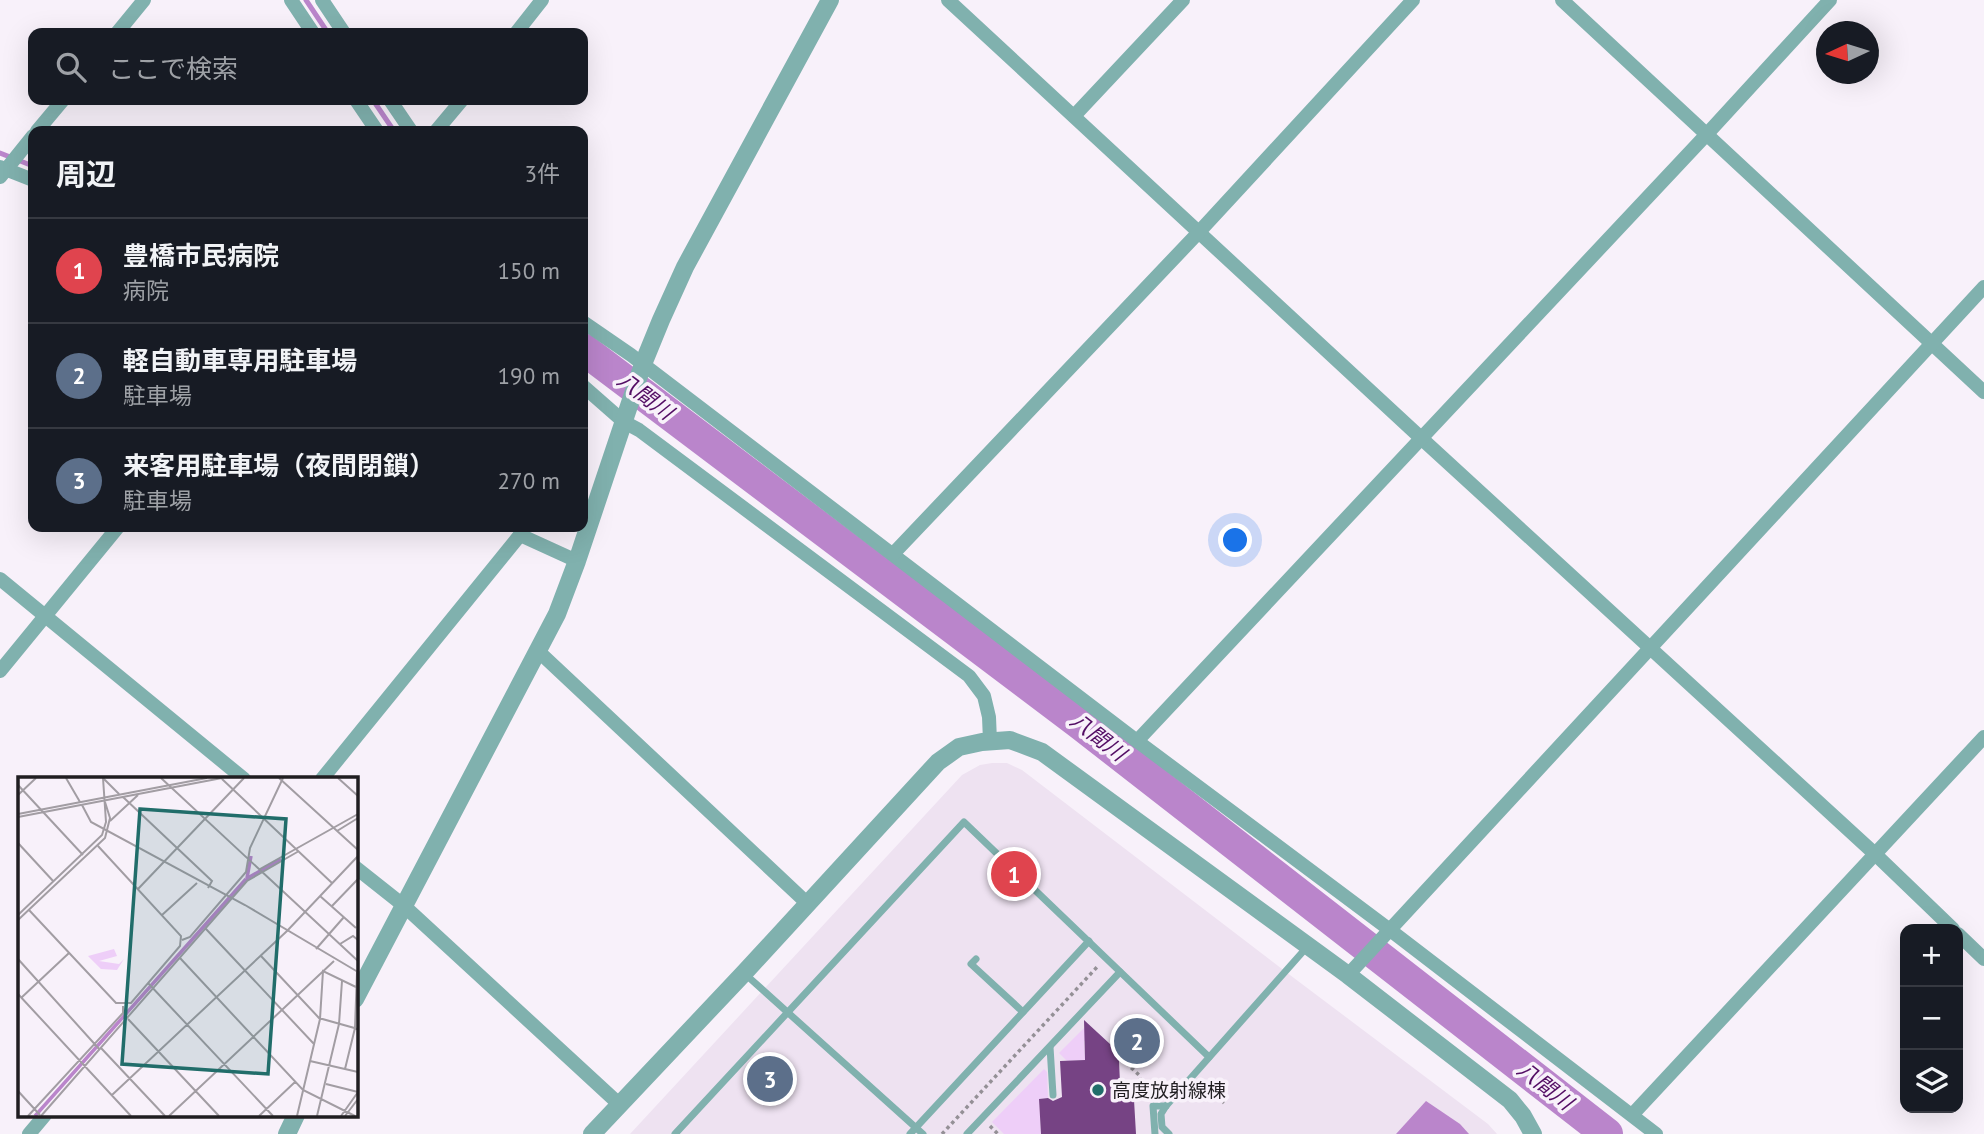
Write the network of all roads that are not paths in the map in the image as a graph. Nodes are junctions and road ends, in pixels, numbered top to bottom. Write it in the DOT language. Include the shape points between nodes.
graph roads {
  1 [pos="144,0"];
  2 [pos="291,0"];
  3 [pos="322,0"];
  4 [pos="542,0"];
  5 [pos="830,0"];
  6 [pos="948,0"];
  7 [pos="1183,0"];
  8 [pos="1413,0"];
  9 [pos="1562,0"];
  10 [pos="1830,0"];
  11 [pos="121,28"];
  12 [pos="310,28"];
  13 [pos="341,28"];
  14 [pos="520,28"];
  15 [pos="59,105"];
  16 [pos="359,105"];
  17 [pos="393,105"];
  18 [pos="458,105"];
  19 [pos="1074,116"];
  20 [pos="41,126"];
  21 [pos="374,126"];
  22 [pos="408,126"];
  23 [pos="440,126"];
  24 [pos="1707,134"];
  25 [pos="28,142"];
  26 [pos="2,171"];
  27 [pos="28,179"];
  28 [pos="1199,232"];
  29 [pos="1984,287"];
  30 [pos="588,326"];
  31 [pos="1933,344"];
  32 [pos="643,364"];
  33 [pos="588,390"];
  34 [pos="1984,391"];
  35 [pos="625,418"];
  36 [pos="1421,438"];
  37 [pos="588,528"];
  38 [pos="114,532"];
  39 [pos="587,532"];
  40 [pos="893,554"];
  41 [pos="577,561"];
  42 [pos="0,579"];
  43 [pos="46,615"];
  44 [pos="1651,648"];
  45 [pos="537,650"];
  46 [pos="0,671"];
  47 [pos="1984,737"];
  48 [pos="990,741"];
  49 [pos="1137,741"];
  50 [pos="242,777"];
  51 [pos="324,777"];
  52 [pos="1875,854"];
  53 [pos="357,869"];
  54 [pos="808,904"];
  55 [pos="403,905"];
  56 [pos="1948,924"];
  57 [pos="1387,933"];
  58 [pos="1963,939"];
  59 [pos="1089,942"];
  60 [pos="1308,947"];
  61 [pos="976,959"];
  62 [pos="1984,959"];
  63 [pos="1352,970"];
  64 [pos="1120,972"];
  65 [pos="744,973"];
  66 [pos="357,995"];
  67 [pos="1023,1012"];
  68 [pos="788,1013"];
  69 [pos="1050,1047"];
  70 [pos="1209,1057"];
  71 [pos="1053,1095"];
  72 [pos="619,1104"];
  73 [pos="1166,1105"];
  74 [pos="1632,1115"];
  75 [pos="44,1116"];
  76 [pos="296,1116"];
  77 [pos="913,1131"];
  78 [pos="29,1134"];
  79 [pos="287,1134"];
  80 [pos="592,1134"];
  81 [pos="675,1134"];
  82 [pos="923,1134"];
  83 [pos="967,1134"];
  84 [pos="1155,1134"];
  85 [pos="1169,1134"];
  86 [pos="1533,1134"];
  87 [pos="1656,1134"];
  1 -- 11 [label="street"];
  2 -- 12 [label="street"];
  3 -- 13 [label="street"];
  4 -- 14 [label="street"];
  5 -- 32 [label="street" via="685,267"];
  6 -- 19 [label="street"];
  7 -- 19 [label="street"];
  8 -- 28 [label="street"];
  9 -- 24 [label="street"];
  10 -- 24 [label="street"];
  15 -- 20 [label="street"];
  16 -- 21 [label="street"];
  17 -- 22 [label="street"];
  18 -- 23 [label="street"];
  19 -- 28 [label="street"];
  24 -- 31 [label="street"];
  24 -- 36 [label="street"];
  25 -- 26 [label="street"];
  26 -- 27 [label="street"];
  28 -- 36 [label="street"];
  28 -- 40 [label="street"];
  29 -- 31 [label="street"];
  30 -- 32 [label="street"];
  31 -- 34 [label="street"];
  31 -- 44 [label="street"];
  32 -- 35 [label="street"];
  32 -- 40 [label="street"];
  33 -- 35 [label="street"];
  35 -- 37 [label="street"];
  35 -- 48 [label="street" via="969,676 984,696"];
  36 -- 44 [label="street"];
  36 -- 49 [label="street"];
  38 -- 43 [label="street"];
  39 -- 41 [label="street"];
  40 -- 49 [label="street"];
  41 -- 45 [label="street"];
  41 -- 51 [label="street" via="520,535"];
  42 -- 43 [label="street"];
  43 -- 46 [label="street"];
  43 -- 50 [label="street"];
  44 -- 52 [label="street"];
  44 -- 57 [label="street"];
  45 -- 54 [label="street"];
  45 -- 55 [label="street"];
  47 -- 52 [label="street"];
  48 -- 54 [label="street" via="959,747 938,762"];
  48 -- 60 [label="street" via="1010,740 1042,752"];
  49 -- 57 [label="street"];
  52 -- 56 [label="street"];
  52 -- 74 [label="street"];
  53 -- 55 [label="street"];
  54 -- 65 [label="street"];
  55 -- 66 [label="street"];
  55 -- 72 [label="street"];
  57 -- 63 [label="street"];
  57 -- 74 [label="street"];
  58 -- 62 [label="street"];
  59 -- 64 [label="lane"];
  59 -- 67 [label="lane"];
  59 -- 68 [label="lane" via="964,822"];
  60 -- 63 [label="street"];
  60 -- 70 [label="lane"];
  61 -- 67 [label="lane" via="971,964"];
  63 -- 86 [label="street" via="1510,1100"];
  64 -- 69 [label="lane"];
  64 -- 70 [label="lane"];
  65 -- 68 [label="lane"];
  65 -- 72 [label="street"];
  67 -- 77 [label="lane"];
  68 -- 77 [label="lane"];
  68 -- 81 [label="lane"];
  69 -- 71 [label="lane"];
  69 -- 83 [label="lane"];
  70 -- 73 [label="lane"];
  72 -- 80 [label="street"];
  73 -- 84 [label="lane" via="1153,1106"];
  73 -- 85 [label="lane" via="1162,1127"];
  74 -- 87 [label="street"];
  75 -- 78 [label="street"];
  76 -- 79 [label="street"];
  77 -- 82 [label="lane"];
}
